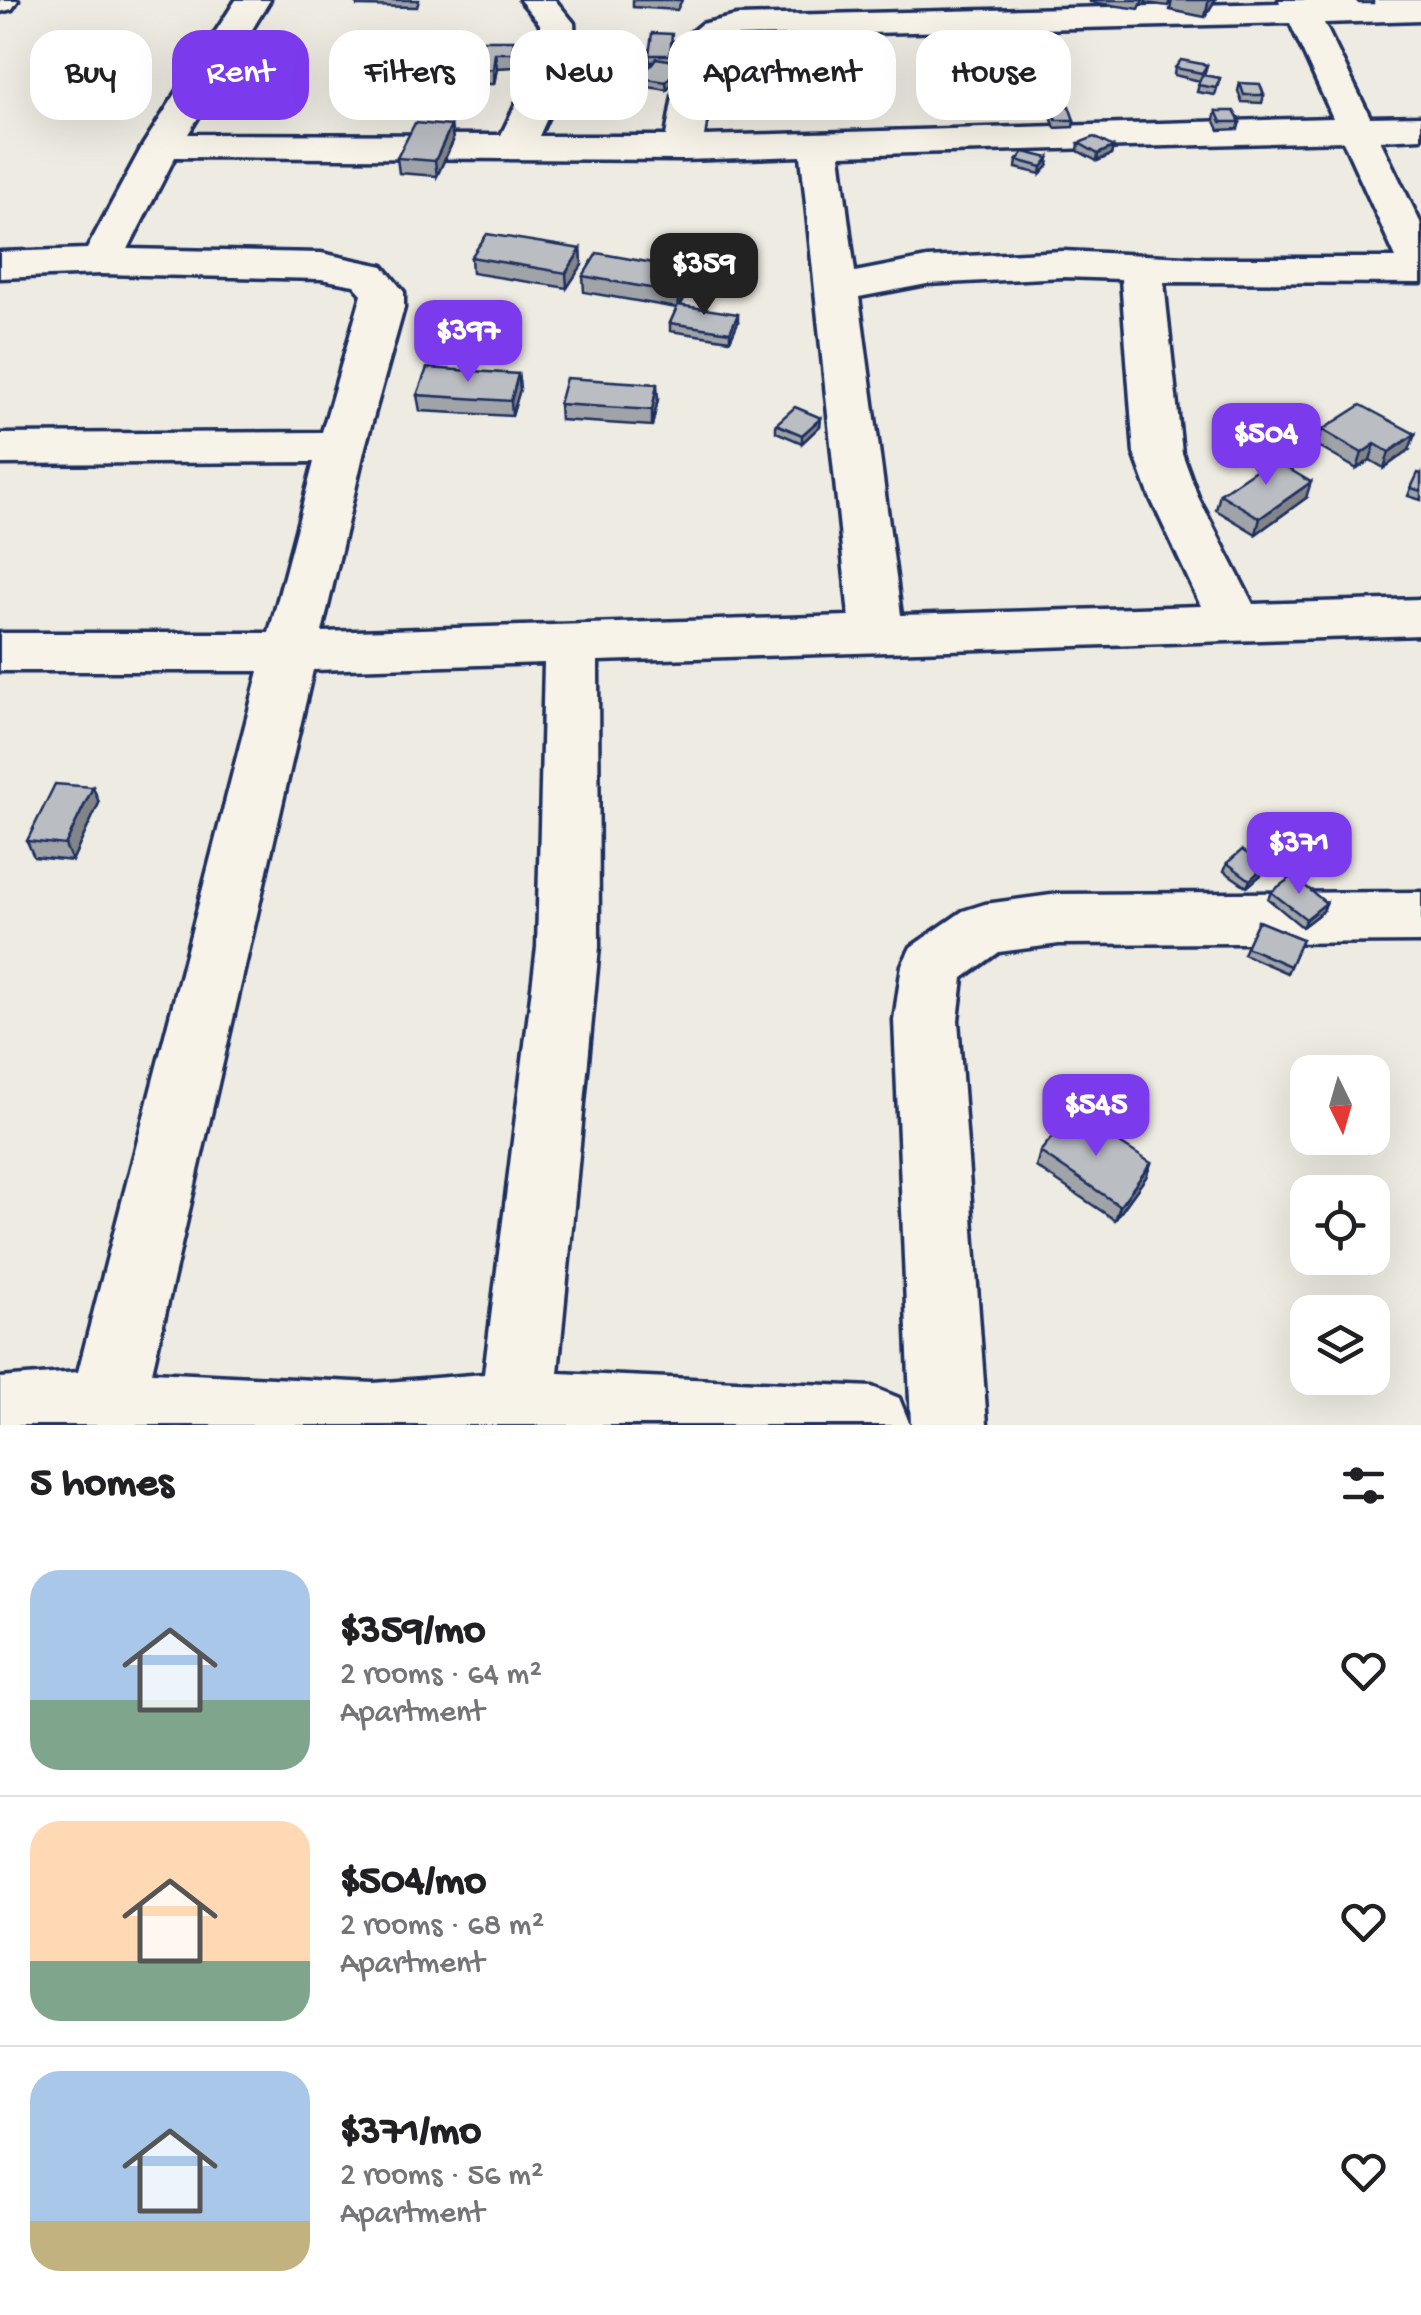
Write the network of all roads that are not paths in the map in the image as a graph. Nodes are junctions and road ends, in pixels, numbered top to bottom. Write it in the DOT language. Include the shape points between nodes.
graph roads {
  1 [pos="253,0"];
  2 [pos="538,0"];
  3 [pos="708,0"];
  4 [pos="1298,6"];
  5 [pos="1421,10"];
  6 [pos="702,30"];
  7 [pos="718,30"];
  8 [pos="687,120"];
  9 [pos="1354,128"];
  10 [pos="1421,128"];
  11 [pos="819,144"];
  12 [pos="162,146"];
  13 [pos="515,146"];
  14 [pos="682,148"];
  15 [pos="101,262"];
  16 [pos="0,265"];
  17 [pos="1142,267"];
  18 [pos="1421,268"];
  19 [pos="836,289"];
  20 [pos="342,447"];
  21 [pos="0,449"];
  22 [pos="1421,617"];
  23 [pos="1236,622"];
  24 [pos="877,634"];
  25 [pos="571,643"];
  26 [pos="0,652"];
  27 [pos="291,652"];
  28 [pos="1421,917"];
  29 [pos="518,1409"];
  30 [pos="0,1416"];
  31 [pos="104,1416"];
  32 [pos="872,1425"];
  33 [pos="949,1425"];
  1 -- 12 [label="street"];
  2 -- 13 [label="street" via="558,23 558,56"];
  3 -- 6 [label="street"];
  4 -- 5 [label="street"];
  4 -- 7 [label="street"];
  4 -- 9 [label="street"];
  8 -- 14 [label="street"];
  9 -- 10 [label="street"];
  9 -- 11 [label="street"];
  9 -- 18 [label="street"];
  11 -- 14 [label="street"];
  11 -- 19 [label="street"];
  12 -- 13 [label="street"];
  12 -- 15 [label="street"];
  13 -- 14 [label="street"];
  15 -- 16 [label="street"];
  15 -- 20 [label="street" via="321,266 368,275 383,292 382,308"];
  17 -- 18 [label="street"];
  17 -- 19 [label="street" via="990,266"];
  17 -- 23 [label="street" via="1158,453"];
  19 -- 24 [label="street"];
  20 -- 21 [label="street"];
  20 -- 27 [label="street"];
  22 -- 23 [label="street"];
  23 -- 24 [label="street"];
  24 -- 25 [label="street"];
  25 -- 27 [label="street"];
  25 -- 29 [label="street" via="568,947"];
  26 -- 27 [label="street"];
  27 -- 31 [label="street"];
  28 -- 33 [label="street" via="1060,919 985,929 933,965 926,1020"];
  29 -- 31 [label="street" via="374,1421"];
  29 -- 32 [label="street"];
  30 -- 31 [label="street"];
}
